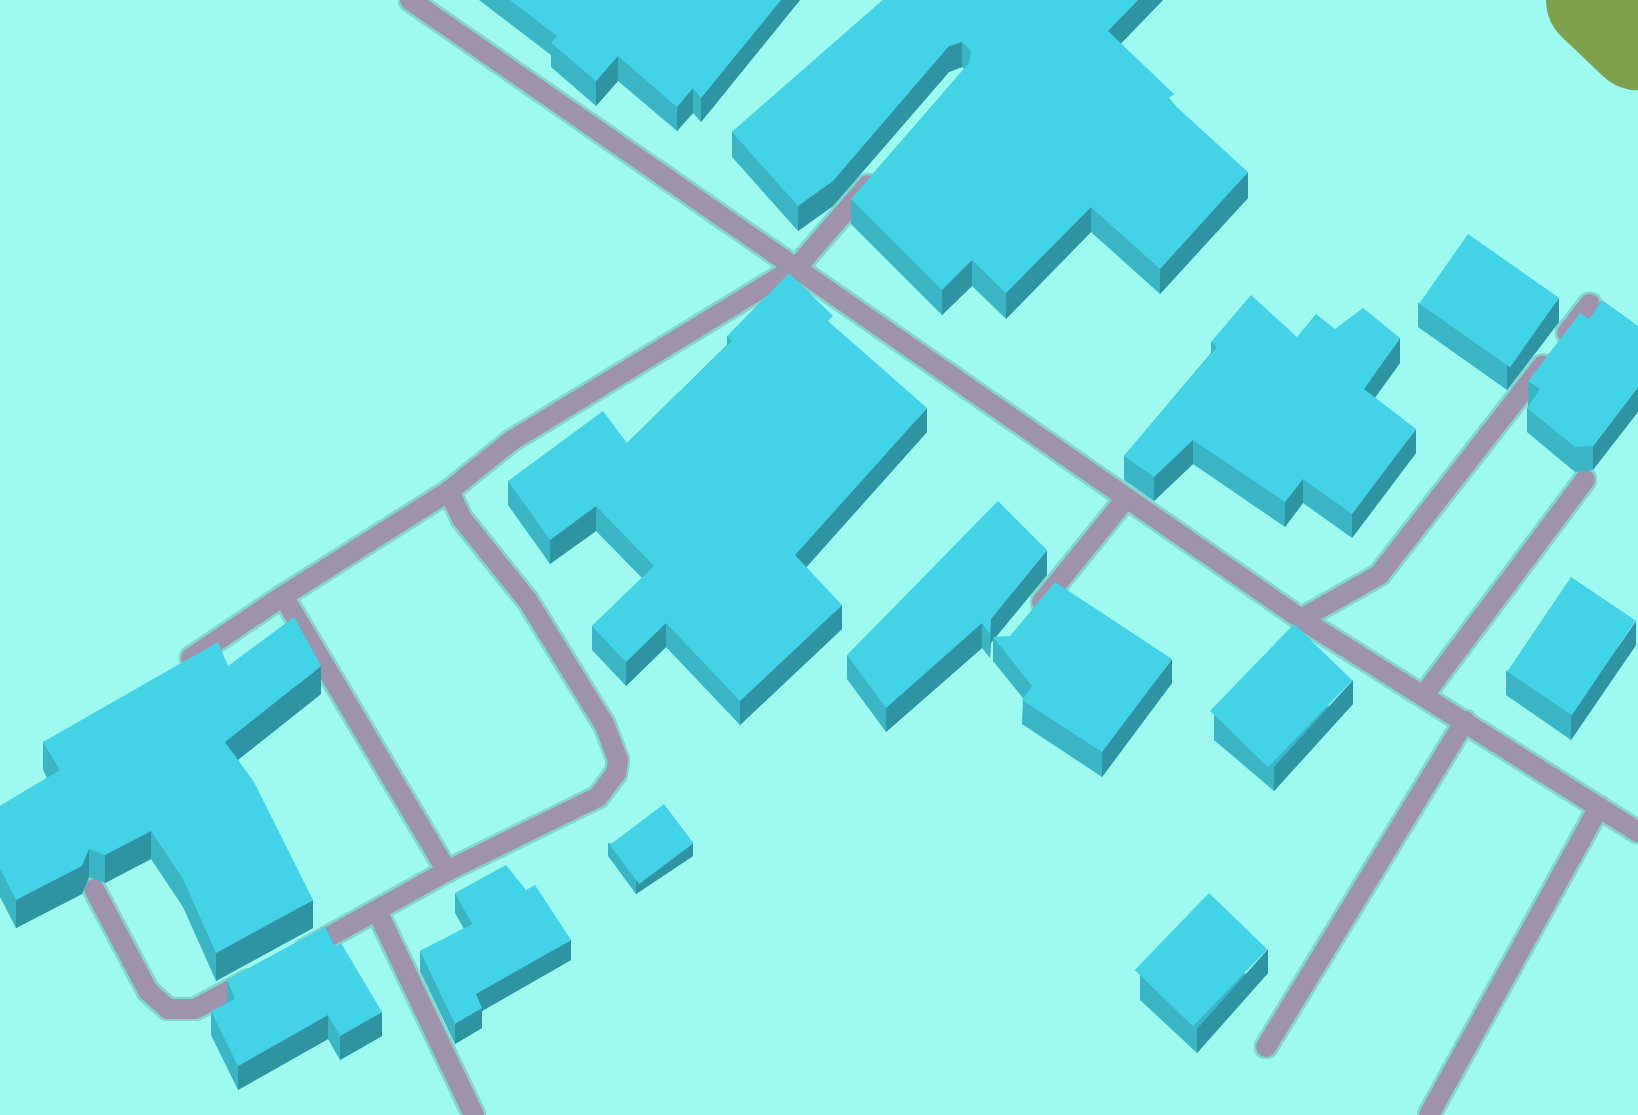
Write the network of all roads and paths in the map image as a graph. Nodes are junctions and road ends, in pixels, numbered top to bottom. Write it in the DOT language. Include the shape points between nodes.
graph roads {
  1 [pos="410,0"];
  2 [pos="878,173"];
  3 [pos="798,266"];
  4 [pos="1590,304"];
  5 [pos="1585,480"];
  6 [pos="449,491"];
  7 [pos="1125,500"];
  8 [pos="283,596"];
  9 [pos="1030,616"];
  10 [pos="1301,619"];
  11 [pos="191,658"];
  12 [pos="1424,695"];
  13 [pos="1465,721"];
  14 [pos="1599,807"];
  15 [pos="1638,832"];
  16 [pos="447,871"];
  17 [pos="94,889"];
  18 [pos="377,911"];
  19 [pos="1266,1047"];
  20 [pos="474,1115"];
  21 [pos="1429,1115"];
  1 -- 3 [label="street"];
  2 -- 3 [label="street"];
  3 -- 6 [label="street" via="511,441"];
  3 -- 7 [label="street"];
  4 -- 10 [label="street" via="1379,575"];
  5 -- 12 [label="street"];
  6 -- 8 [label="street"];
  6 -- 16 [label="street" via="462,519 528,601 604,724 618,760 610,784 598,797"];
  7 -- 9 [label="street"];
  7 -- 10 [label="street"];
  8 -- 11 [label="street"];
  8 -- 16 [label="street"];
  10 -- 12 [label="street"];
  12 -- 13 [label="street"];
  13 -- 14 [label="street"];
  13 -- 19 [label="street"];
  14 -- 15 [label="street"];
  14 -- 21 [label="street"];
  16 -- 18 [label="street"];
  17 -- 18 [label="street" via="148,991 168,1009 195,1009"];
  18 -- 20 [label="street"];
}
